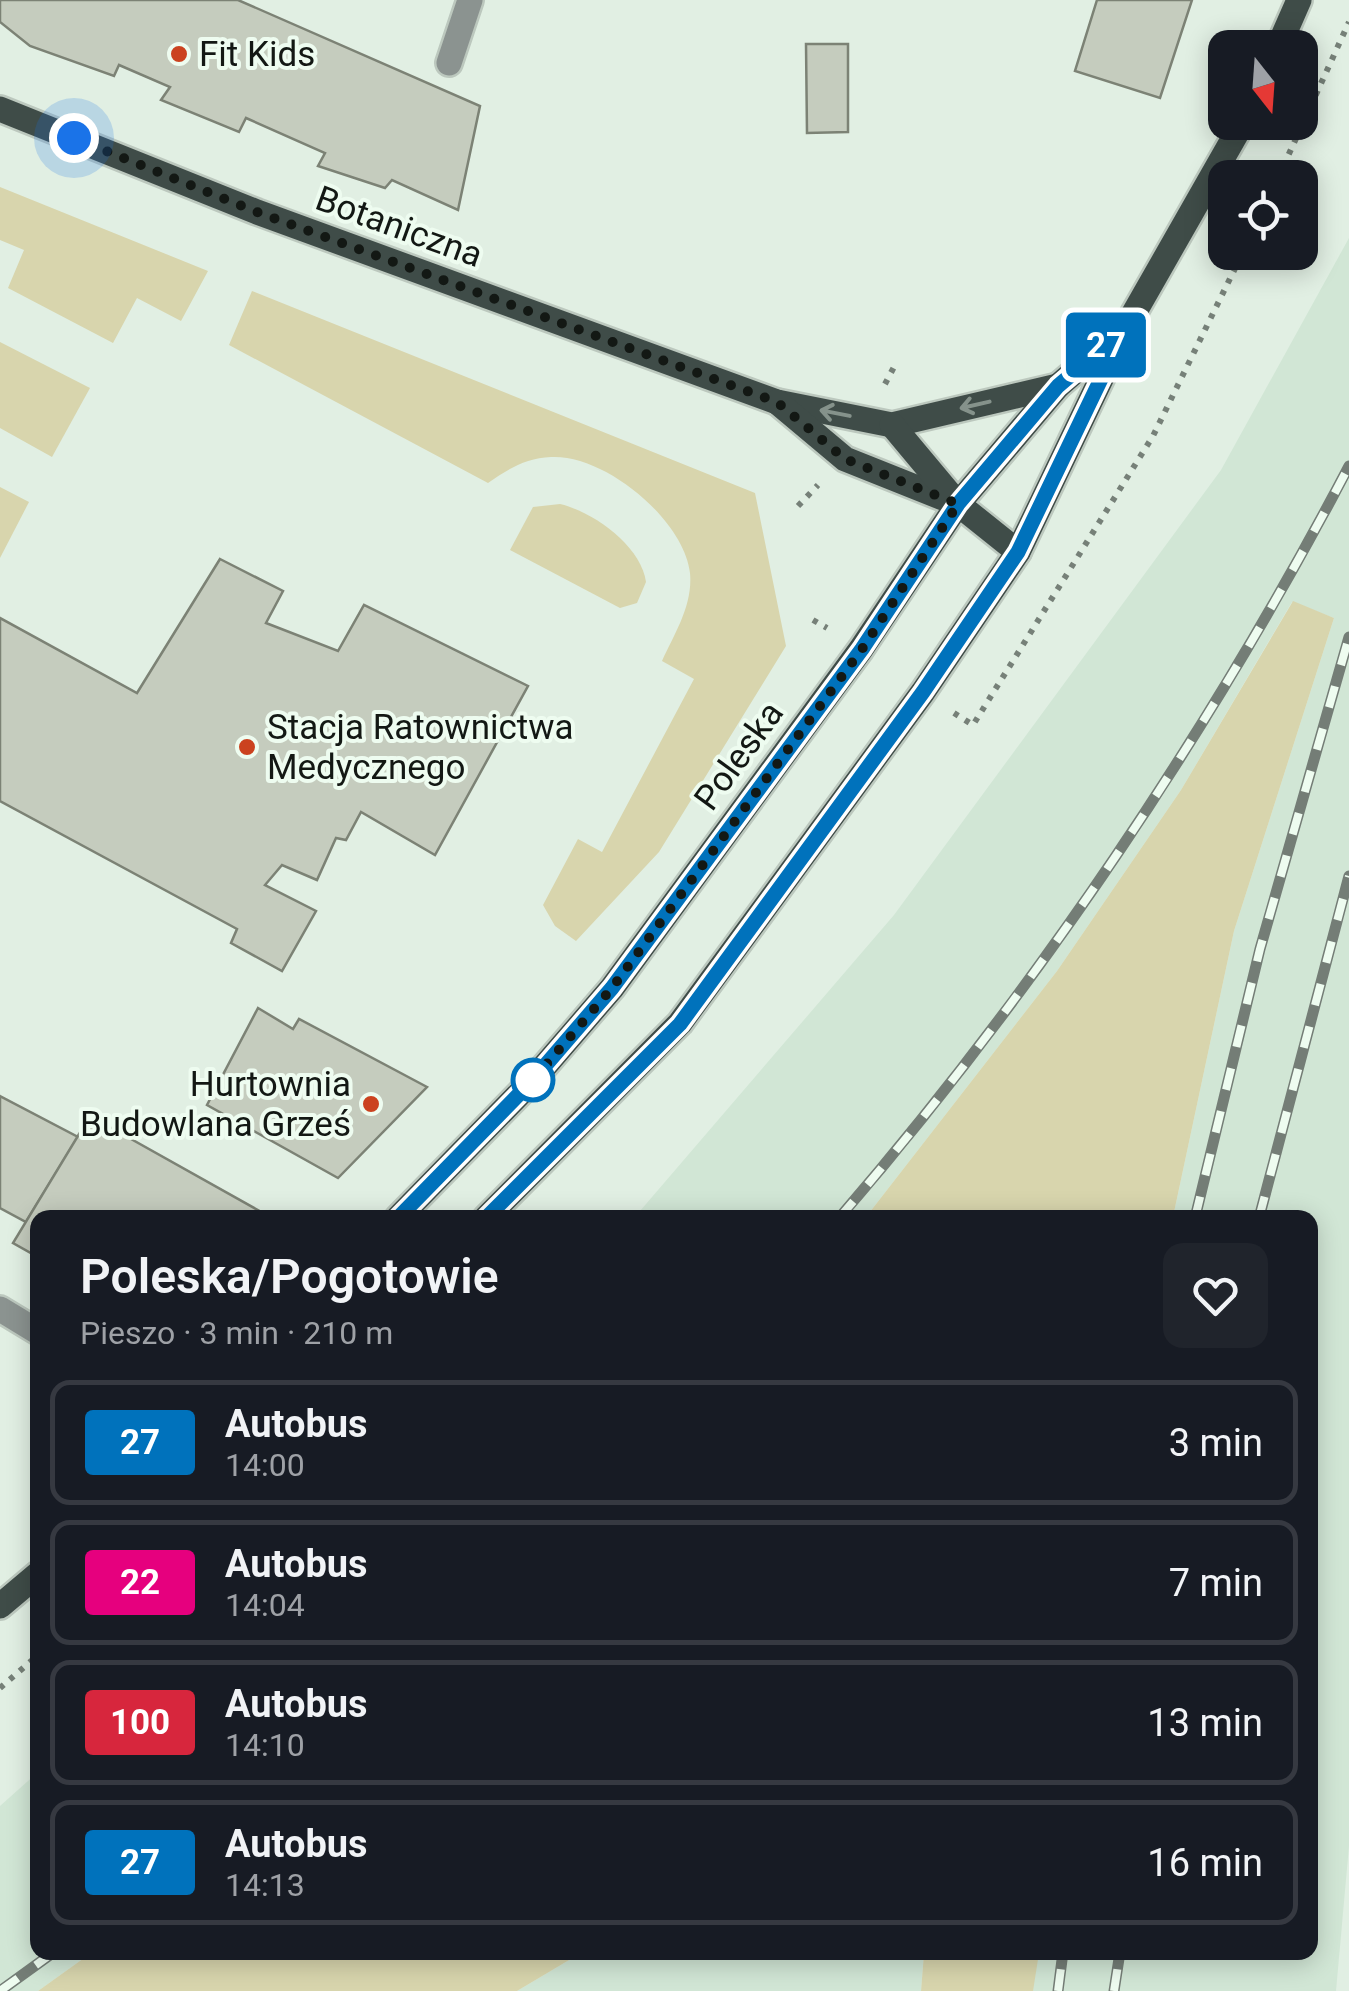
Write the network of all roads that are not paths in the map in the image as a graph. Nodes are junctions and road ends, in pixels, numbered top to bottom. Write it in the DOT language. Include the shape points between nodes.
graph roads {
  1 [pos="470,0"];
  2 [pos="1300,0"];
  3 [pos="1286,30"];
  4 [pos="449,63"];
  5 [pos="0,109"];
  6 [pos="1233,140"];
  7 [pos="1125,329"];
  8 [pos="1058,386"];
  9 [pos="777,402"];
  10 [pos="892,425"];
  11 [pos="958,504"];
  12 [pos="1018,552"];
  13 [pos="406,1210"];
  14 [pos="494,1210"];
  15 [pos="0,1309"];
  16 [pos="30,1327"];
  17 [pos="30,1581"];
  18 [pos="0,1606"];
  1 -- 4 [label="lane"];
  2 -- 3 [label="main road"];
  5 -- 9 [label="main road, Botaniczna" via="257,212"];
  6 -- 7 [label="main road, Poleska"];
  7 -- 8 [label="main road, Poleska"];
  7 -- 12 [label="main road, Poleska"];
  8 -- 10 [label="main road, Botaniczna, one-way"];
  8 -- 11 [label="main road, Poleska"];
  10 -- 9 [label="main road, Botaniczna, one-way"];
  9 -- 11 [label="main road, Botaniczna" via="845,459"];
  10 -- 11 [label="main road, Botaniczna"];
  11 -- 12 [label="main road, Botaniczna"];
  11 -- 13 [label="main road, Poleska" via="862,649 612,988"];
  12 -- 14 [label="main road, Poleska" via="680,1024"];
  15 -- 16 [label="lane"];
  17 -- 18 [label="main road"];
}
